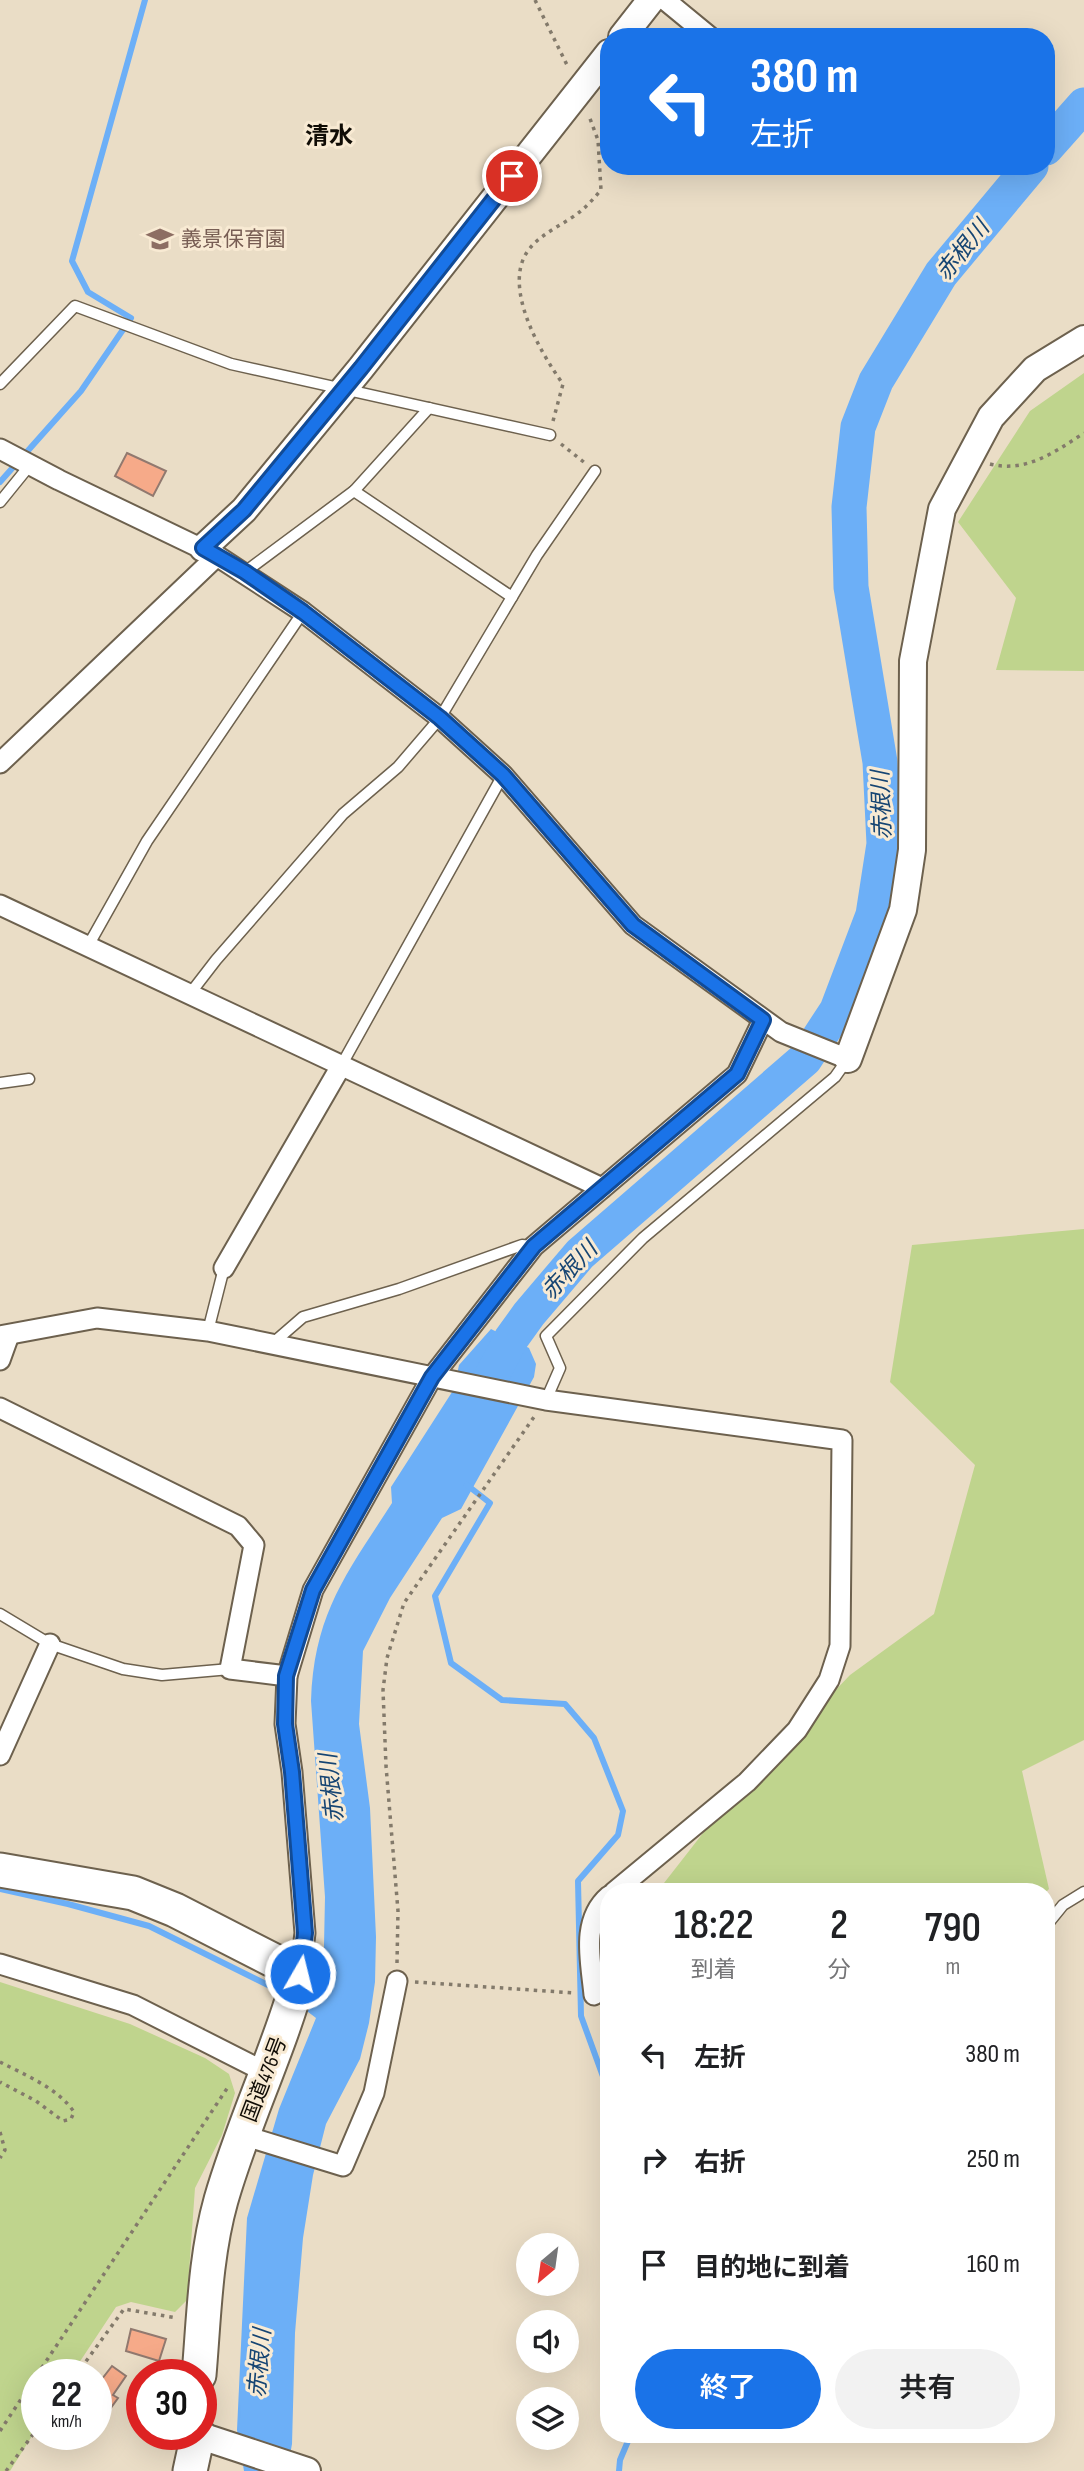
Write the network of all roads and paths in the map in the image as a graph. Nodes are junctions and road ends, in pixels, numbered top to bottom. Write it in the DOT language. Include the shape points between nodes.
graph roads {
  1 [pos="535,0"];
  2 [pos="651,0"];
  3 [pos="665,0"];
  4 [pos="629,28"];
  5 [pos="699,28"];
  6 [pos="600,64"];
  7 [pos="580,90"];
  8 [pos="600,174"];
  9 [pos="600,175"];
  10 [pos="1084,339"];
  11 [pos="0,384"];
  12 [pos="344,388"];
  13 [pos="429,408"];
  14 [pos="1084,433"];
  15 [pos="550,435"];
  16 [pos="0,449"];
  17 [pos="967,458"];
  18 [pos="30,465"];
  19 [pos="595,471"];
  20 [pos="354,491"];
  21 [pos="0,502"];
  22 [pos="210,552"];
  23 [pos="245,572"];
  24 [pos="512,597"];
  25 [pos="303,612"];
  26 [pos="440,718"];
  27 [pos="0,763"];
  28 [pos="503,775"];
  29 [pos="0,905"];
  30 [pos="88,946"];
  31 [pos="189,995"];
  32 [pos="763,1020"];
  33 [pos="842,1057"];
  34 [pos="341,1066"];
  35 [pos="29,1079"];
  36 [pos="0,1083"];
  37 [pos="602,1188"];
  38 [pos="534,1246"];
  39 [pos="224,1268"];
  40 [pos="208,1331"];
  41 [pos="4,1336"];
  42 [pos="272,1344"];
  43 [pos="0,1360"];
  44 [pos="440,1378"];
  45 [pos="539,1399"];
  46 [pos="0,1408"];
  47 [pos="0,1614"];
  48 [pos="50,1644"];
  49 [pos="230,1670"];
  50 [pos="286,1676"];
  51 [pos="0,1755"];
  52 [pos="0,1870"];
  53 [pos="625,1883"];
  54 [pos="1084,1892"];
  55 [pos="600,1907"];
  56 [pos="1055,1915"];
  57 [pos="0,1964"];
  58 [pos="300,1974"];
  59 [pos="397,1981"];
  60 [pos="600,1986"];
  61 [pos="600,1995"];
  62 [pos="0,2062"];
  63 [pos="267,2073"];
  64 [pos="0,2082"];
  65 [pos="228,2087"];
  66 [pos="0,2132"];
  67 [pos="248,2137"];
  68 [pos="0,2158"];
  69 [pos="203,2322"];
  70 [pos="48,2359"];
  71 [pos="88,2359"];
  72 [pos="200,2359"];
  73 [pos="21,2399"];
  74 [pos="0,2431"];
  75 [pos="217,2441"];
  76 [pos="22,2450"];
  77 [pos="199,2450"];
  78 [pos="305,2470"];
  79 [pos="6,2471"];
  80 [pos="190,2471"];
  1 -- 7 [label="path"];
  2 -- 4 [label="street"];
  3 -- 5 [label="street"];
  6 -- 7 [label="street"];
  7 -- 8 [label="path" via="598,140"];
  7 -- 12 [label="street"];
  9 -- 15 [label="path" via="601,191 532,245 522,259 520,306 563,384"];
  10 -- 17 [label="street" via="1035,369 991,417"];
  11 -- 12 [label="lane" via="75,306 232,364"];
  12 -- 13 [label="lane"];
  12 -- 22 [label="street"];
  13 -- 15 [label="lane"];
  13 -- 20 [label="lane"];
  14 -- 17 [label="path" via="1024,466 1000,467"];
  15 -- 19 [label="path"];
  16 -- 18 [label="street"];
  17 -- 33 [label="street" via="942,509 913,661 912,850 903,910"];
  18 -- 21 [label="lane"];
  18 -- 22 [label="street"];
  19 -- 24 [label="lane"];
  20 -- 23 [label="lane"];
  20 -- 24 [label="lane"];
  22 -- 23 [label="street"];
  22 -- 27 [label="street"];
  23 -- 25 [label="street"];
  24 -- 26 [label="lane"];
  25 -- 26 [label="street"];
  25 -- 30 [label="lane" via="147,841"];
  26 -- 28 [label="street"];
  26 -- 31 [label="lane" via="398,767 343,814"];
  28 -- 32 [label="street" via="633,925"];
  28 -- 34 [label="lane"];
  29 -- 30 [label="street"];
  30 -- 31 [label="street"];
  31 -- 34 [label="street"];
  32 -- 33 [label="street"];
  32 -- 37 [label="street" via="737,1074"];
  33 -- 45 [label="lane" via="835,1077 643,1238 546,1336 560,1368"];
  34 -- 37 [label="street"];
  34 -- 39 [label="street"];
  35 -- 36 [label="lane"];
  37 -- 38 [label="street"];
  38 -- 42 [label="lane" via="522,1245 303,1317"];
  38 -- 44 [label="street"];
  39 -- 40 [label="lane"];
  40 -- 41 [label="street" via="97,1318"];
  40 -- 42 [label="street"];
  41 -- 43 [label="street"];
  42 -- 44 [label="street"];
  44 -- 45 [label="street"];
  44 -- 50 [label="street" via="313,1590"];
  45 -- 53 [label="street" via="842,1440 840,1646 829,1680 797,1730 747,1782"];
  45 -- 59 [label="path" via="404,1603 387,1658 383,1690 398,1911"];
  46 -- 49 [label="street" via="238,1526 254,1545"];
  47 -- 48 [label="lane"];
  48 -- 49 [label="lane" via="123,1669 162,1675"];
  48 -- 51 [label="street"];
  49 -- 50 [label="street"];
  50 -- 58 [label="street" via="285,1724 305,1933"];
  52 -- 58 [label="highway" via="133,1893"];
  54 -- 56 [label="lane"];
  55 -- 60 [label="street" via="588,1934"];
  57 -- 63 [label="street" via="133,2005"];
  58 -- 63 [label="highway, 国道476号"];
  59 -- 61 [label="path"];
  59 -- 67 [label="street" via="373,2093 343,2166"];
  62 -- 64 [label="path" via="68,2103 75,2112 63,2121"];
  63 -- 67 [label="highway, 国道476号"];
  65 -- 70 [label="path"];
  66 -- 68 [label="path" via="5,2150"];
  67 -- 69 [label="highway, 国道476号" via="220,2203"];
  69 -- 71 [label="path" via="124,2309"];
  69 -- 72 [label="highway, 国道476号"];
  73 -- 74 [label="path"];
  75 -- 78 [label="street"];
  76 -- 79 [label="path"];
  77 -- 80 [label="highway"];
}
